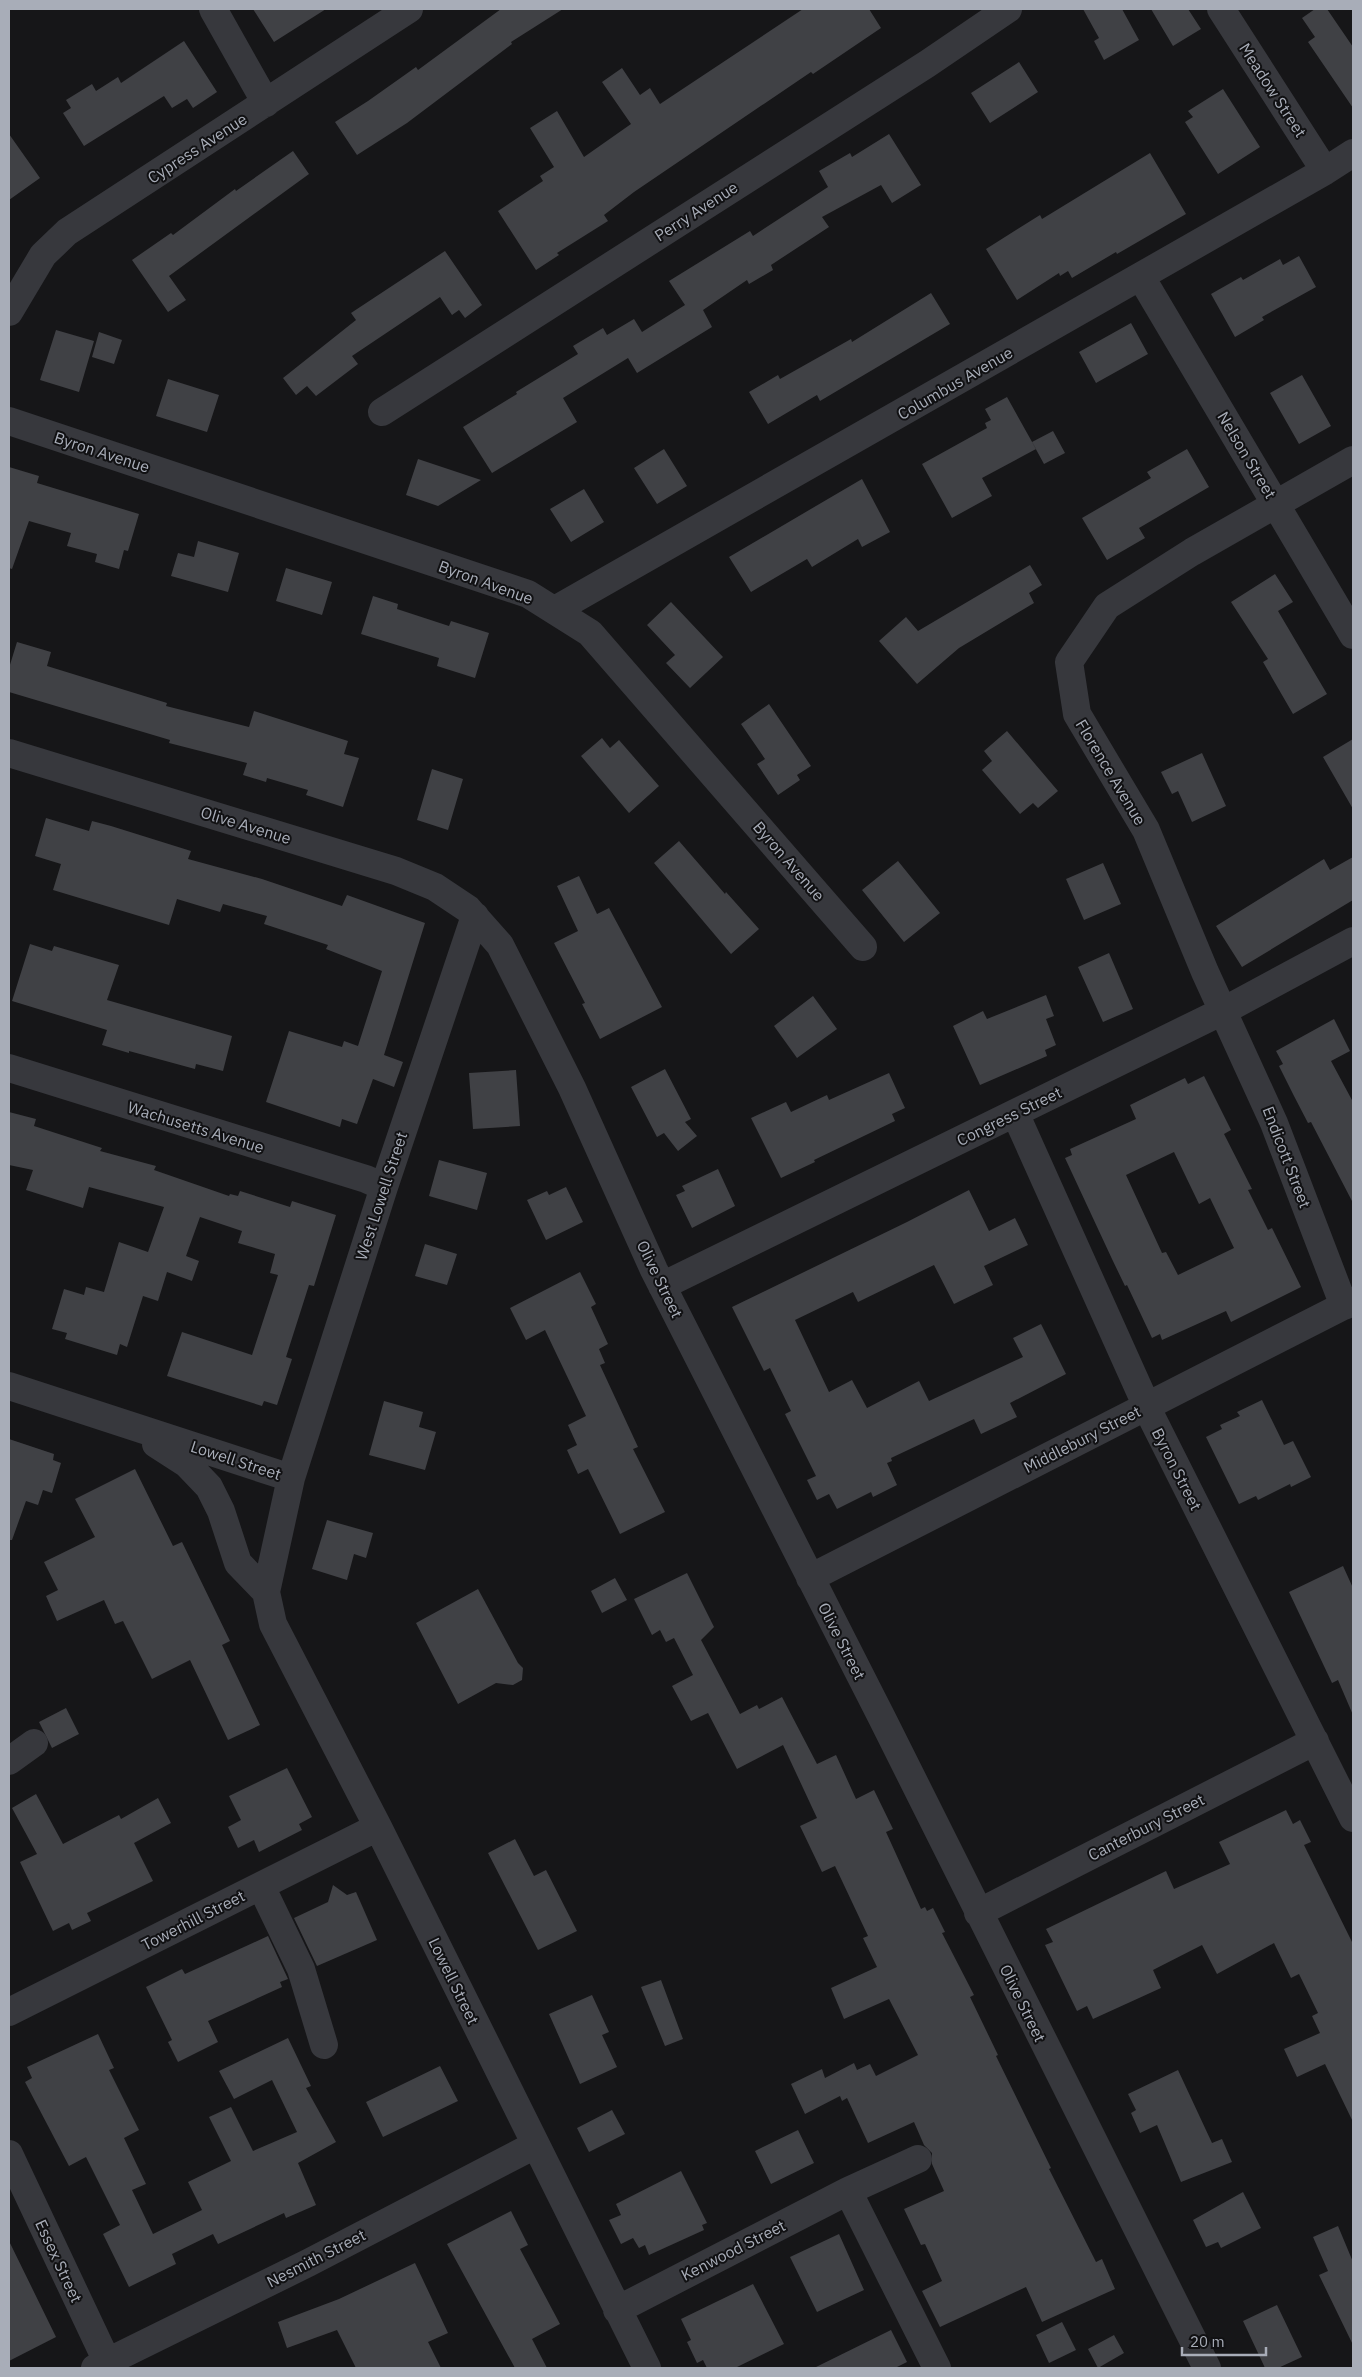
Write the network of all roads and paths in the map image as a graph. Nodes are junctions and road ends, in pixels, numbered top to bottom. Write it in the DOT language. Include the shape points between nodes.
graph roads {
  1 [pos="213,9"];
  2 [pos="409,9"];
  3 [pos="1008,9"];
  4 [pos="1222,9"];
  5 [pos="266,103"];
  6 [pos="1353,153"];
  7 [pos="1325,171"];
  8 [pos="1141,276"];
  9 [pos="9,312"];
  10 [pos="382,412"];
  11 [pos="9,421"];
  12 [pos="1353,460"];
  13 [pos="1276,504"];
  14 [pos="555,610"];
  15 [pos="1353,635"];
  16 [pos="9,752"];
  17 [pos="475,916"];
  18 [pos="1353,941"];
  19 [pos="863,947"];
  20 [pos="1223,1011"];
  21 [pos="9,1068"];
  22 [pos="1016,1113"];
  23 [pos="384,1187"];
  24 [pos="662,1286"];
  25 [pos="1348,1304"];
  26 [pos="9,1386"];
  27 [pos="1146,1406"];
  28 [pos="127,1425"];
  29 [pos="291,1478"];
  30 [pos="810,1578"];
  31 [pos="266,1592"];
  32 [pos="1315,1741"];
  33 [pos="34,1743"];
  34 [pos="9,1761"];
  35 [pos="1353,1818"];
  36 [pos="378,1828"];
  37 [pos="261,1886"];
  38 [pos="978,1913"];
  39 [pos="9,2012"];
  40 [pos="324,2045"];
  41 [pos="535,2145"];
  42 [pos="9,2154"];
  43 [pos="918,2159"];
  44 [pos="848,2191"];
  45 [pos="618,2310"];
  46 [pos="104,2366"];
  47 [pos="647,2368"];
  48 [pos="937,2368"];
  49 [pos="1207,2368"];
  1 -- 5 [label="street"];
  2 -- 5 [label="street, Cypress Avenue"];
  3 -- 10 [label="street, Perry Avenue"];
  4 -- 7 [label="street, Meadow Street"];
  5 -- 9 [label="street, Cypress Avenue" via="67,232 43,256"];
  6 -- 7 [label="street, Columbus Avenue"];
  7 -- 8 [label="street, Columbus Avenue"];
  8 -- 13 [label="street, Nelson Street"];
  8 -- 14 [label="street, Columbus Avenue"];
  11 -- 14 [label="street, Byron Avenue" via="528,594"];
  12 -- 13 [label="street, Florence Avenue"];
  13 -- 15 [label="street, Nelson Street"];
  13 -- 20 [label="street, Florence Avenue" via="1107,606 1069,662 1077,714 1146,830"];
  14 -- 19 [label="street, Byron Avenue" via="590,633"];
  16 -- 17 [label="street, Olive Avenue" via="396,871 435,887"];
  17 -- 23 [label="street, West Lowell Street"];
  17 -- 24 [label="street, Olive Street" via="505,954 572,1088"];
  18 -- 20 [label="street, Congress Street"];
  20 -- 22 [label="street, Congress Street"];
  20 -- 25 [label="street, Endicott Street" via="1274,1123"];
  21 -- 23 [label="street, Wachusetts Avenue"];
  22 -- 24 [label="street, Congress Street"];
  22 -- 27 [label="street, Byron Street"];
  23 -- 29 [label="street, West Lowell Street"];
  24 -- 30 [label="street, Olive Street"];
  25 -- 27 [label="street, Middlebury Street"];
  26 -- 28 [label="street, Lowell Street"];
  27 -- 30 [label="street, Middlebury Street"];
  27 -- 32 [label="street, Byron Street"];
  28 -- 29 [label="street, Lowell Street"];
  28 -- 31 [label="street, Lowell Street" via="187,1464 209,1488 221,1511 238,1563"];
  29 -- 31 [label="street, Lowell Street"];
  30 -- 38 [label="street, Olive Street"];
  31 -- 36 [label="street, Lowell Street" via="273,1624"];
  32 -- 35 [label="street, Byron Street"];
  32 -- 38 [label="street, Canterbury Street"];
  33 -- 34 [label="street"];
  36 -- 37 [label="street, Towerhill Street"];
  36 -- 41 [label="street, Lowell Street"];
  37 -- 39 [label="street, Towerhill Street"];
  37 -- 40 [label="street" via="301,1969"];
  38 -- 49 [label="street, Olive Street"];
  41 -- 45 [label="street, Lowell Street"];
  41 -- 46 [label="street, Nesmith Street"];
  42 -- 46 [label="street, Essex Street"];
  43 -- 44 [label="street, Kenwood Street"];
  44 -- 45 [label="street, Kenwood Street"];
  44 -- 48 [label="street"];
  45 -- 47 [label="street, Lowell Street"];
}
